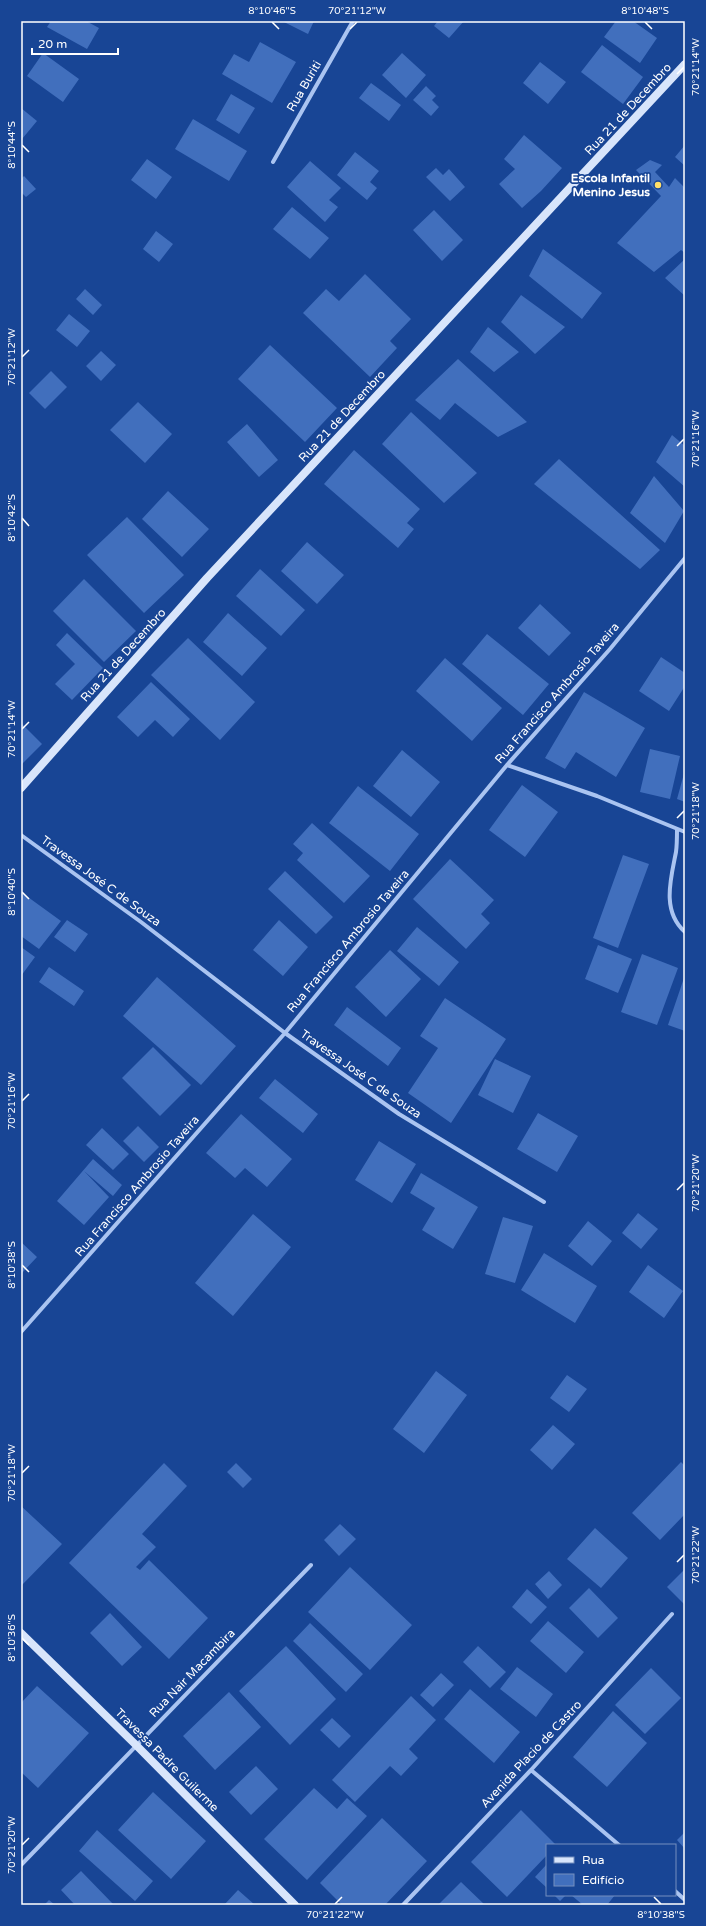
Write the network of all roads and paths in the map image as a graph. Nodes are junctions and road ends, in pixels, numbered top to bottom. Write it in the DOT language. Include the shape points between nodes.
graph roads {
  1 [pos="352,21"];
  2 [pos="685,64"];
  3 [pos="273,162"];
  4 [pos="685,558"];
  5 [pos="506,765"];
  6 [pos="21,788"];
  7 [pos="677,829"];
  8 [pos="685,832"];
  9 [pos="21,835"];
  10 [pos="685,932"];
  11 [pos="285,1033"];
  12 [pos="544,1202"];
  13 [pos="21,1332"];
  14 [pos="311,1565"];
  15 [pos="672,1614"];
  16 [pos="21,1632"];
  17 [pos="136,1745"];
  18 [pos="531,1770"];
  19 [pos="618,1844"];
  20 [pos="21,1866"];
  21 [pos="676,1892"];
  22 [pos="685,1900"];
  23 [pos="295,1905"];
  24 [pos="403,1905"];
  1 -- 3 [label="street, Rua Buriti"];
  2 -- 6 [label="street, Rua 21 de Decembro" via="207,578"];
  4 -- 5 [label="street, Rua Francisco Ambrosio Taveira" via="610,648"];
  5 -- 7 [label="street" via="597,796"];
  5 -- 11 [label="street, Rua Francisco Ambrosio Taveira"];
  7 -- 8 [label="street"];
  7 -- 10 [label="street" via="670,902 672,916"];
  9 -- 11 [label="street, Travessa José C de Souza" via="141,922"];
  11 -- 12 [label="street, Travessa José C de Souza" via="399,1114"];
  11 -- 13 [label="street, Rua Francisco Ambrosio Taveira"];
  14 -- 17 [label="street, Rua Nair Macambira"];
  15 -- 18 [label="street, Avenida Placio de Castro"];
  16 -- 17 [label="street, Travessa Padre Guilerme"];
  17 -- 20 [label="street, Rua Nair Macambira"];
  17 -- 23 [label="street, Travessa Padre Guilerme"];
  18 -- 19 [label="street"];
  18 -- 24 [label="street, Avenida Placio de Castro"];
  21 -- 22 [label="street"];
}
